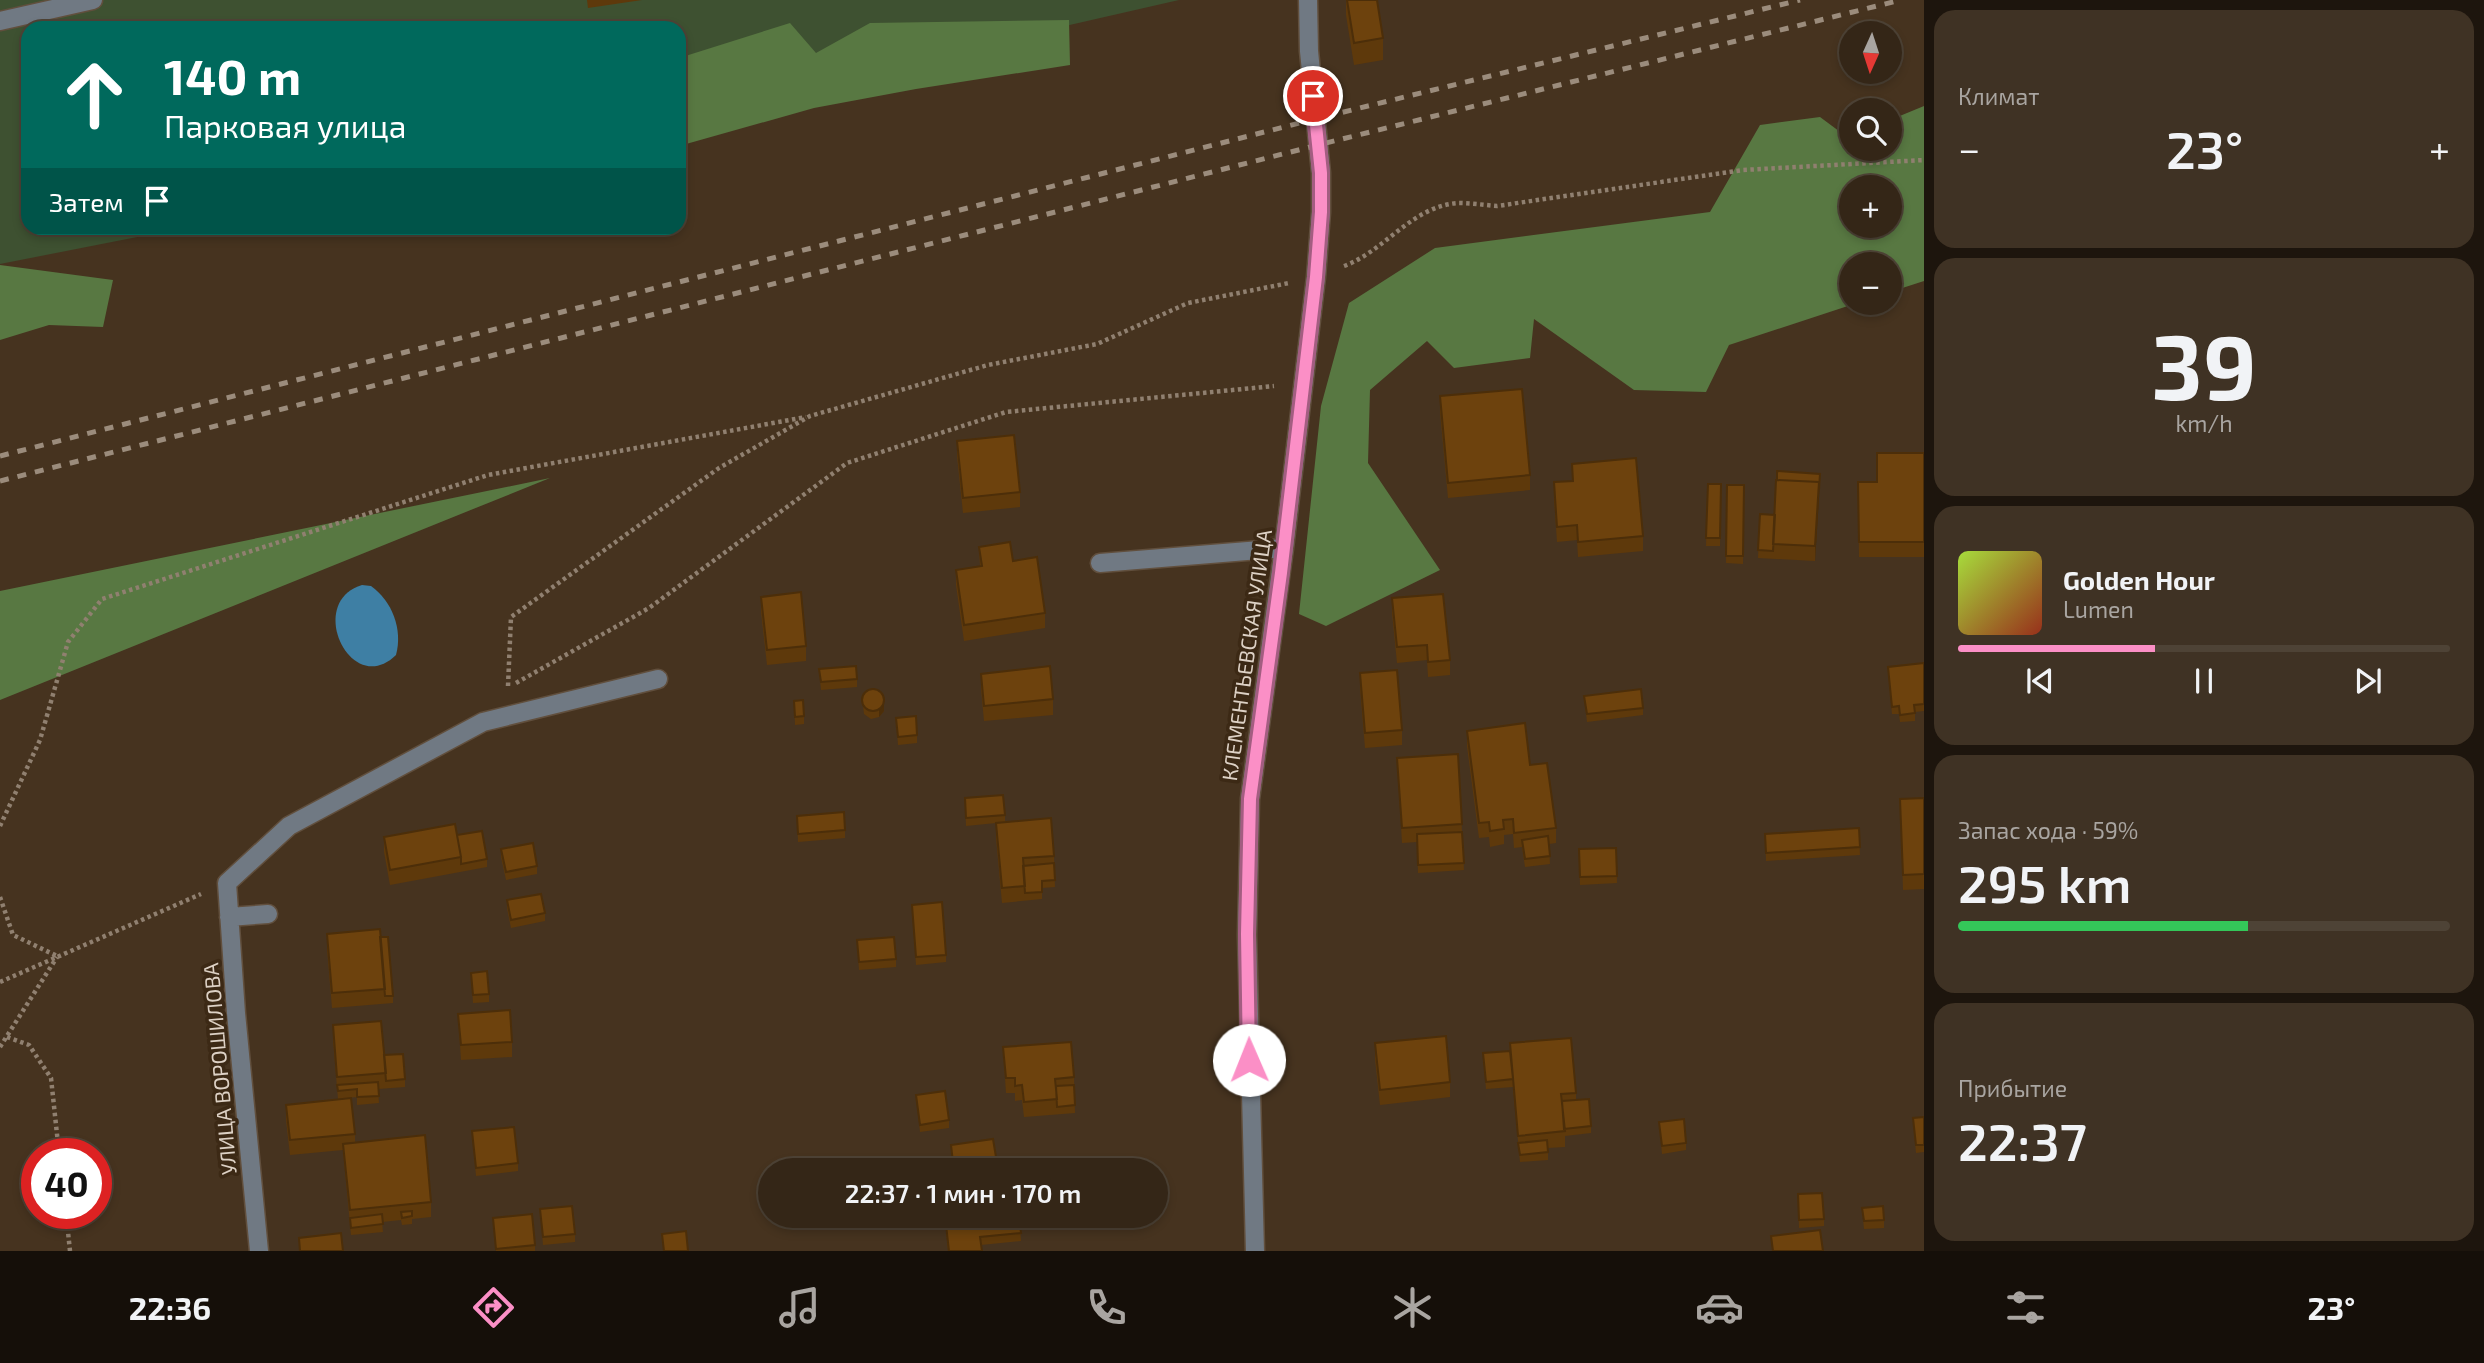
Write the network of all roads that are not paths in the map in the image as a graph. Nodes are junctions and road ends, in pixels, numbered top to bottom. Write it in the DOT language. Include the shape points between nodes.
graph roads {
  1 [pos="93,0"];
  2 [pos="1308,0"];
  3 [pos="0,21"];
  4 [pos="1284,548"];
  5 [pos="1100,563"];
  6 [pos="658,679"];
  7 [pos="268,914"];
  8 [pos="229,917"];
  9 [pos="259,1251"];
  10 [pos="1255,1251"];
  1 -- 3 [label="street"];
  2 -- 4 [label="street, КЛЕМЕНТЬЕВСКАЯ УЛИЦА" via="1321,212"];
  4 -- 5 [label="street"];
  4 -- 10 [label="street, КЛЕМЕНТЬЕВСКАЯ УЛИЦА" via="1250,799 1248,1004"];
  6 -- 8 [label="street, УЛИЦА ВОРОШИЛОВА" via="483,722 289,826 227,883"];
  7 -- 8 [label="street"];
  8 -- 9 [label="street, УЛИЦА ВОРОШИЛОВА"];
}
